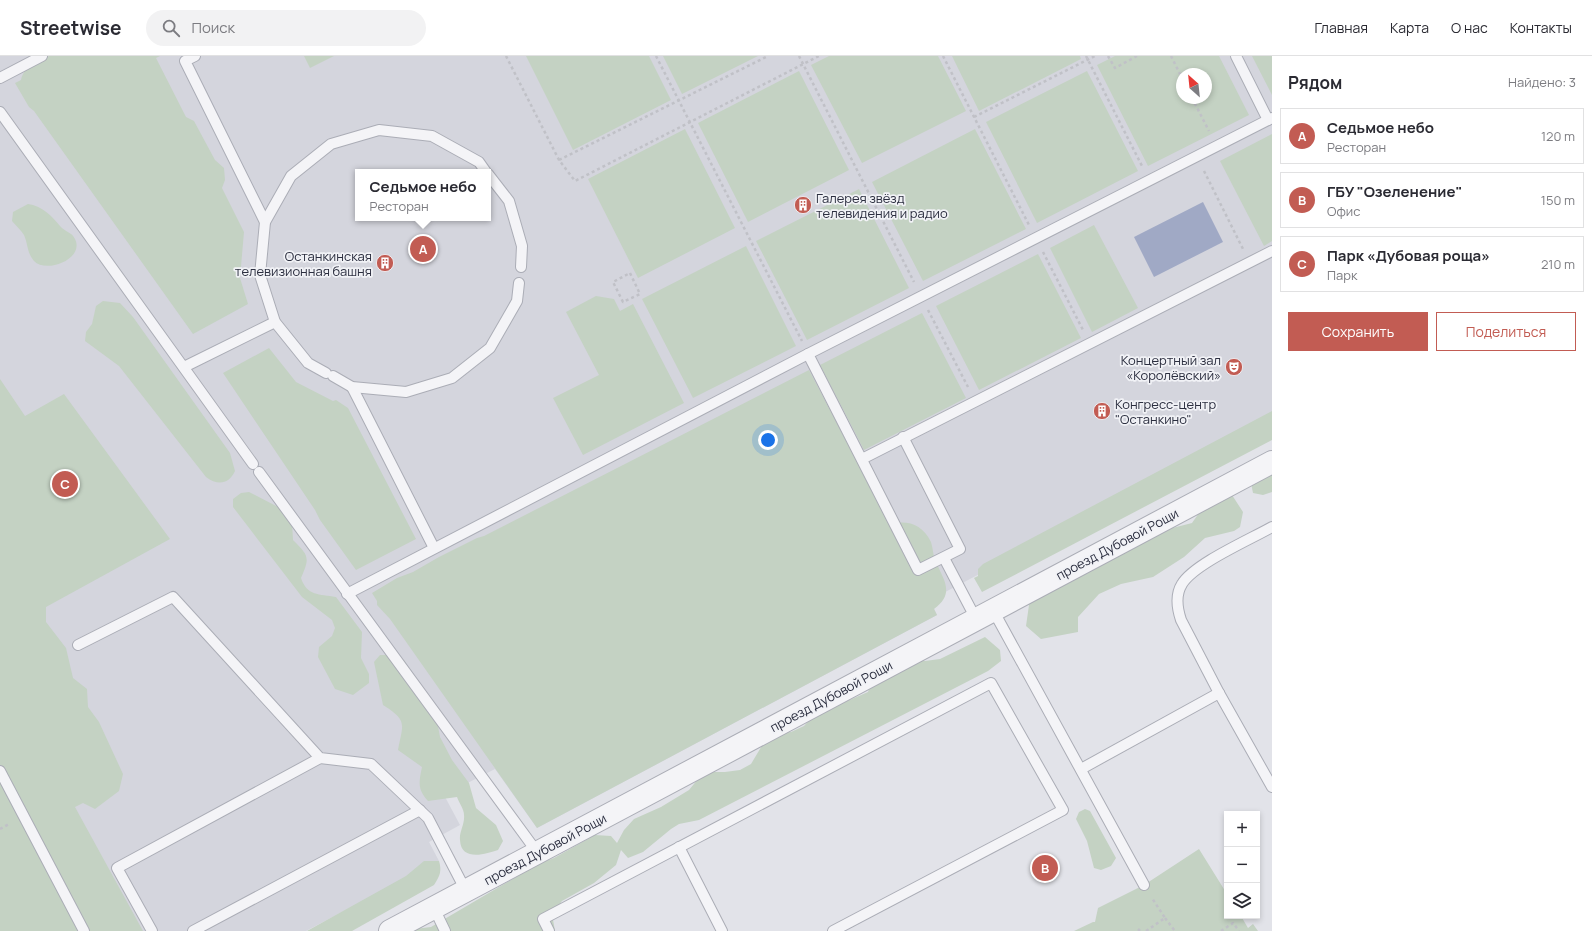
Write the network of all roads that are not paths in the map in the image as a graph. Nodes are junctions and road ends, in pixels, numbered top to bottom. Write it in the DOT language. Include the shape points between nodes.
graph roads {
  1 [pos="42,56"];
  2 [pos="195,56"];
  3 [pos="1236,56"];
  4 [pos="0,78"];
  5 [pos="0,112"];
  6 [pos="1270,119"];
  7 [pos="484,169"];
  8 [pos="491,178"];
  9 [pos="265,222"];
  10 [pos="1272,251"];
  11 [pos="521,267"];
  12 [pos="519,283"];
  13 [pos="275,322"];
  14 [pos="808,354"];
  15 [pos="184,367"];
  16 [pos="352,387"];
  17 [pos="903,437"];
  18 [pos="862,459"];
  19 [pos="1272,462"];
  20 [pos="1272,527"];
  21 [pos="434,548"];
  22 [pos="944,558"];
  23 [pos="347,594"];
  24 [pos="985,614"];
  25 [pos="78,645"];
  26 [pos="1220,693"];
  27 [pos="320,758"];
  28 [pos="1081,768"];
  29 [pos="0,771"];
  30 [pos="1272,787"];
  31 [pos="420,810"];
  32 [pos="680,848"];
  33 [pos="538,852"];
  34 [pos="1144,885"];
  35 [pos="466,890"];
  36 [pos="434,908"];
  37 [pos="84,931"];
  38 [pos="152,931"];
  39 [pos="193,931"];
  40 [pos="390,931"];
  41 [pos="445,931"];
  42 [pos="549,931"];
  43 [pos="722,931"];
  44 [pos="834,931"];
  1 -- 4 [label="lane"];
  2 -- 9 [label="lane" via="185,61"];
  3 -- 6 [label="lane"];
  5 -- 15 [label="lane"];
  6 -- 14 [label="lane"];
  7 -- 9 [label="lane" via="479,162 432,136 379,130 331,144 291,176"];
  8 -- 11 [label="lane" via="509,201 522,246"];
  9 -- 13 [label="lane" via="260,275"];
  10 -- 17 [label="lane"];
  12 -- 16 [label="lane" via="517,301 490,348 452,378 406,392"];
  13 -- 15 [label="lane"];
  13 -- 16 [label="lane" via="308,363"];
  14 -- 18 [label="lane"];
  14 -- 21 [label="lane"];
  15 -- 23 [label="lane"];
  16 -- 21 [label="lane"];
  17 -- 18 [label="lane"];
  17 -- 22 [label="lane" via="960,550"];
  18 -- 22 [label="lane" via="918,570"];
  19 -- 24 [label="street, проезд Дубовой Рощи"];
  20 -- 26 [label="lane" via="1193,571 1181,585 1177,608 1181,620"];
  21 -- 23 [label="lane"];
  22 -- 24 [label="lane"];
  23 -- 33 [label="lane"];
  24 -- 28 [label="lane"];
  24 -- 33 [label="street, проезд Дубовой Рощи"];
  25 -- 27 [label="lane" via="173,597"];
  26 -- 28 [label="lane"];
  26 -- 30 [label="lane"];
  27 -- 31 [label="lane" via="372,764"];
  27 -- 38 [label="lane" via="117,868"];
  28 -- 34 [label="lane"];
  29 -- 37 [label="lane"];
  31 -- 35 [label="lane" via="428,818"];
  31 -- 39 [label="lane"];
  32 -- 42 [label="lane" via="543,919"];
  32 -- 43 [label="lane"];
  32 -- 44 [label="lane" via="991,683 1063,810"];
  33 -- 35 [label="street, проезд Дубовой Рощи"];
  35 -- 36 [label="street, проезд Дубовой Рощи"];
  36 -- 40 [label="street, проезд Дубовой Рощи"];
  36 -- 41 [label="lane"];
}
